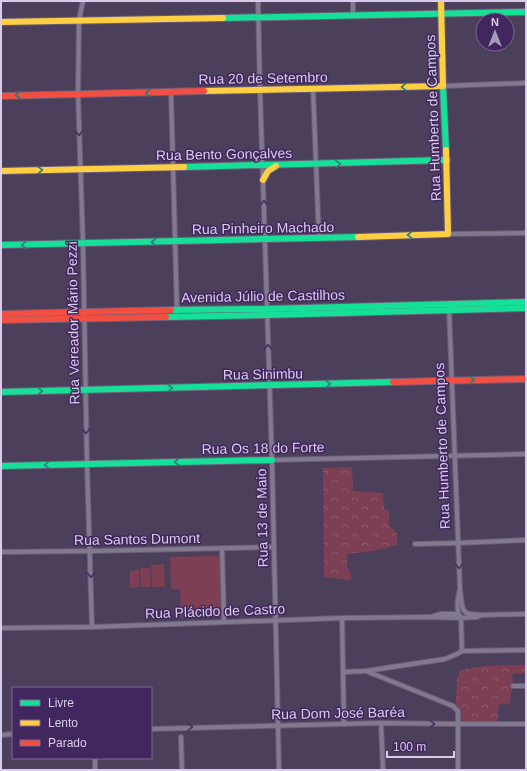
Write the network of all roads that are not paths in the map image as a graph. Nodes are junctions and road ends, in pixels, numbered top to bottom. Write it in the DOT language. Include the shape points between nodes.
graph roads {
  1 [pos="83,1"];
  2 [pos="258,1"];
  3 [pos="353,1"];
  4 [pos="441,1"];
  5 [pos="526,12"];
  6 [pos="441,13"];
  7 [pos="353,15"];
  8 [pos="258,17"];
  9 [pos="78,20"];
  10 [pos="1,22"];
  11 [pos="526,83"];
  12 [pos="443,86"];
  13 [pos="314,89"];
  14 [pos="171,92"];
  15 [pos="260,93"];
  16 [pos="78,94"];
  17 [pos="1,96"];
  18 [pos="447,160"];
  19 [pos="316,164"];
  20 [pos="279,165"];
  21 [pos="262,166"];
  22 [pos="174,167"];
  23 [pos="80,169"];
  24 [pos="1,171"];
  25 [pos="263,180"];
  26 [pos="526,233"];
  27 [pos="448,234"];
  28 [pos="319,239"];
  29 [pos="265,240"];
  30 [pos="176,242"];
  31 [pos="83,243"];
  32 [pos="1,245"];
  33 [pos="526,302"];
  34 [pos="449,307"];
  35 [pos="526,308"];
  36 [pos="267,312"];
  37 [pos="177,313"];
  38 [pos="1,314"];
  39 [pos="83,315"];
  40 [pos="13,317"];
  41 [pos="1,320"];
  42 [pos="526,379"];
  43 [pos="452,381"];
  44 [pos="270,386"];
  45 [pos="85,390"];
  46 [pos="1,392"];
  47 [pos="526,454"];
  48 [pos="454,456"];
  49 [pos="272,460"];
  50 [pos="87,464"];
  51 [pos="1,466"];
  52 [pos="526,540"];
  53 [pos="458,543"];
  54 [pos="415,544"];
  55 [pos="274,547"];
  56 [pos="222,548"];
  57 [pos="1,552"];
  58 [pos="90,552"];
  59 [pos="460,589"];
  60 [pos="526,614"];
  61 [pos="482,615"];
  62 [pos="459,616"];
  63 [pos="342,618"];
  64 [pos="275,620"];
  65 [pos="224,622"];
  66 [pos="92,627"];
  67 [pos="1,628"];
  68 [pos="526,650"];
  69 [pos="462,651"];
  70 [pos="366,671"];
  71 [pos="344,672"];
  72 [pos="513,686"];
  73 [pos="526,686"];
  74 [pos="381,723"];
  75 [pos="344,724"];
  76 [pos="458,724"];
  77 [pos="526,724"];
  78 [pos="278,726"];
  79 [pos="152,729"];
  80 [pos="1,734"];
  81 [pos="12,734"];
  82 [pos="181,737"];
  83 [pos="96,759"];
  84 [pos="95,770"];
  85 [pos="182,770"];
  86 [pos="279,770"];
  87 [pos="383,770"];
  88 [pos="458,770"];
  1 -- 9 [label="street, Rua Vereador Mário Pezzi"];
  2 -- 8 [label="street, Rua 13 de Maio"];
  3 -- 7 [label="street"];
  4 -- 6 [label="street, Rua Humberto de Campos"];
  5 -- 6 [label="street"];
  6 -- 7 [label="street"];
  6 -- 12 [label="street, Rua Humberto de Campos"];
  7 -- 8 [label="street"];
  8 -- 9 [label="street"];
  8 -- 15 [label="street, Rua 13 de Maio"];
  9 -- 10 [label="street"];
  9 -- 16 [label="street, Rua Vereador Mário Pezzi"];
  11 -- 12 [label="street, Rua 20 de Setembro"];
  12 -- 13 [label="street, Rua 20 de Setembro, one-way"];
  12 -- 18 [label="street, Rua Humberto de Campos"];
  13 -- 15 [label="street, Rua 20 de Setembro"];
  13 -- 19 [label="street"];
  14 -- 15 [label="street, Rua 20 de Setembro" via="252,90"];
  14 -- 16 [label="street, Rua 20 de Setembro, one-way"];
  14 -- 22 [label="street"];
  15 -- 21 [label="street, Rua 13 de Maio"];
  16 -- 17 [label="street, Rua 20 de Setembro, one-way"];
  16 -- 23 [label="street, Rua Vereador Mário Pezzi, one-way"];
  19 -- 18 [label="street, Rua Bento Gonçalves, one-way"];
  18 -- 27 [label="street, Rua Humberto de Campos"];
  19 -- 20 [label="street, Rua Bento Gonçalves"];
  19 -- 28 [label="street"];
  20 -- 21 [label="street, Rua Bento Gonçalves"];
  20 -- 25 [label="street" via="268,171"];
  21 -- 22 [label="street, Rua Bento Gonçalves"];
  21 -- 25 [label="street, Rua 13 de Maio"];
  22 -- 23 [label="street, Rua Bento Gonçalves"];
  22 -- 30 [label="street"];
  24 -- 23 [label="street, Rua Bento Gonçalves, one-way"];
  23 -- 31 [label="street, Rua Vereador Mário Pezzi"];
  29 -- 25 [label="street, Rua 13 de Maio, one-way"];
  26 -- 27 [label="street, Rua Pinheiro Machado"];
  27 -- 28 [label="street, Rua Pinheiro Machado, one-way"];
  28 -- 29 [label="street, Rua Pinheiro Machado"];
  29 -- 30 [label="street, Rua Pinheiro Machado"];
  29 -- 36 [label="street, Rua 13 de Maio"];
  30 -- 31 [label="street, Rua Pinheiro Machado, one-way"];
  30 -- 37 [label="street"];
  31 -- 32 [label="street, Rua Pinheiro Machado, one-way"];
  31 -- 39 [label="street, Rua Vereador Mário Pezzi"];
  33 -- 34 [label="street, Avenida Júlio de Castilhos"];
  34 -- 35 [label="street, Avenida Júlio de Castilhos"];
  34 -- 36 [label="street, Avenida Júlio de Castilhos"];
  34 -- 43 [label="street, Rua Humberto de Campos"];
  36 -- 37 [label="street, Avenida Júlio de Castilhos"];
  44 -- 36 [label="street, Rua 13 de Maio, one-way"];
  37 -- 39 [label="street, Avenida Júlio de Castilhos"];
  38 -- 40 [label="street, Avenida Júlio de Castilhos"];
  39 -- 40 [label="street, Avenida Júlio de Castilhos"];
  39 -- 45 [label="street, Rua Vereador Mário Pezzi"];
  40 -- 41 [label="street, Avenida Júlio de Castilhos"];
  43 -- 42 [label="street, Rua Sinimbu, one-way"];
  44 -- 43 [label="street, Rua Sinimbu, one-way"];
  43 -- 48 [label="street, Rua Humberto de Campos"];
  45 -- 44 [label="street, Rua Sinimbu, one-way"];
  44 -- 49 [label="street, Rua 13 de Maio"];
  46 -- 45 [label="street, Rua Sinimbu, one-way"];
  45 -- 50 [label="street, Rua Vereador Mário Pezzi, one-way"];
  47 -- 48 [label="street, Rua Os 18 do Forte"];
  48 -- 49 [label="street, Rua Os 18 do Forte"];
  48 -- 53 [label="street, Rua Humberto de Campos"];
  49 -- 50 [label="street, Rua Os 18 do Forte, one-way"];
  49 -- 55 [label="street, Rua 13 de Maio"];
  50 -- 51 [label="street, Rua Os 18 do Forte, one-way"];
  50 -- 58 [label="street, Rua Vereador Mário Pezzi"];
  52 -- 53 [label="street"];
  53 -- 54 [label="street"];
  53 -- 59 [label="street, Rua Humberto de Campos, one-way"];
  55 -- 56 [label="street, Rua Santos Dumont"];
  55 -- 64 [label="street, Rua 13 de Maio"];
  56 -- 58 [label="street, Rua Santos Dumont"];
  56 -- 65 [label="street"];
  57 -- 58 [label="street, Rua Santos Dumont"];
  58 -- 66 [label="street, Rua Vereador Mário Pezzi, one-way"];
  59 -- 61 [label="street, Rua Humberto de Campos" via="464,611"];
  59 -- 62 [label="street, Rua Humberto de Campos"];
  60 -- 61 [label="street, Rua Plácido de Castro"];
  61 -- 62 [label="street, Rua Plácido de Castro"];
  62 -- 63 [label="street, Rua Plácido de Castro"];
  62 -- 69 [label="street, Rua Humberto de Campos"];
  63 -- 64 [label="street, Rua Plácido de Castro"];
  63 -- 71 [label="street"];
  64 -- 65 [label="street, Rua Plácido de Castro"];
  64 -- 78 [label="street, Rua 13 de Maio"];
  65 -- 66 [label="street, Rua Plácido de Castro"];
  66 -- 67 [label="street, Rua Plácido de Castro"];
  68 -- 69 [label="street"];
  69 -- 70 [label="street" via="444,659"];
  70 -- 71 [label="street"];
  70 -- 76 [label="street" via="453,706 458,711"];
  71 -- 75 [label="street"];
  72 -- 73 [label="street"];
  74 -- 75 [label="street, Rua Dom José Baréa"];
  74 -- 76 [label="street, Rua Dom José Baréa, one-way"];
  74 -- 87 [label="street"];
  75 -- 78 [label="street, Rua Dom José Baréa"];
  76 -- 77 [label="street, Rua Dom José Baréa"];
  76 -- 88 [label="street"];
  79 -- 78 [label="street, Rua Dom José Baréa, one-way"];
  78 -- 86 [label="street, Rua 13 de Maio"];
  80 -- 81 [label="street"];
  82 -- 85 [label="street"];
  83 -- 84 [label="street"];
}
